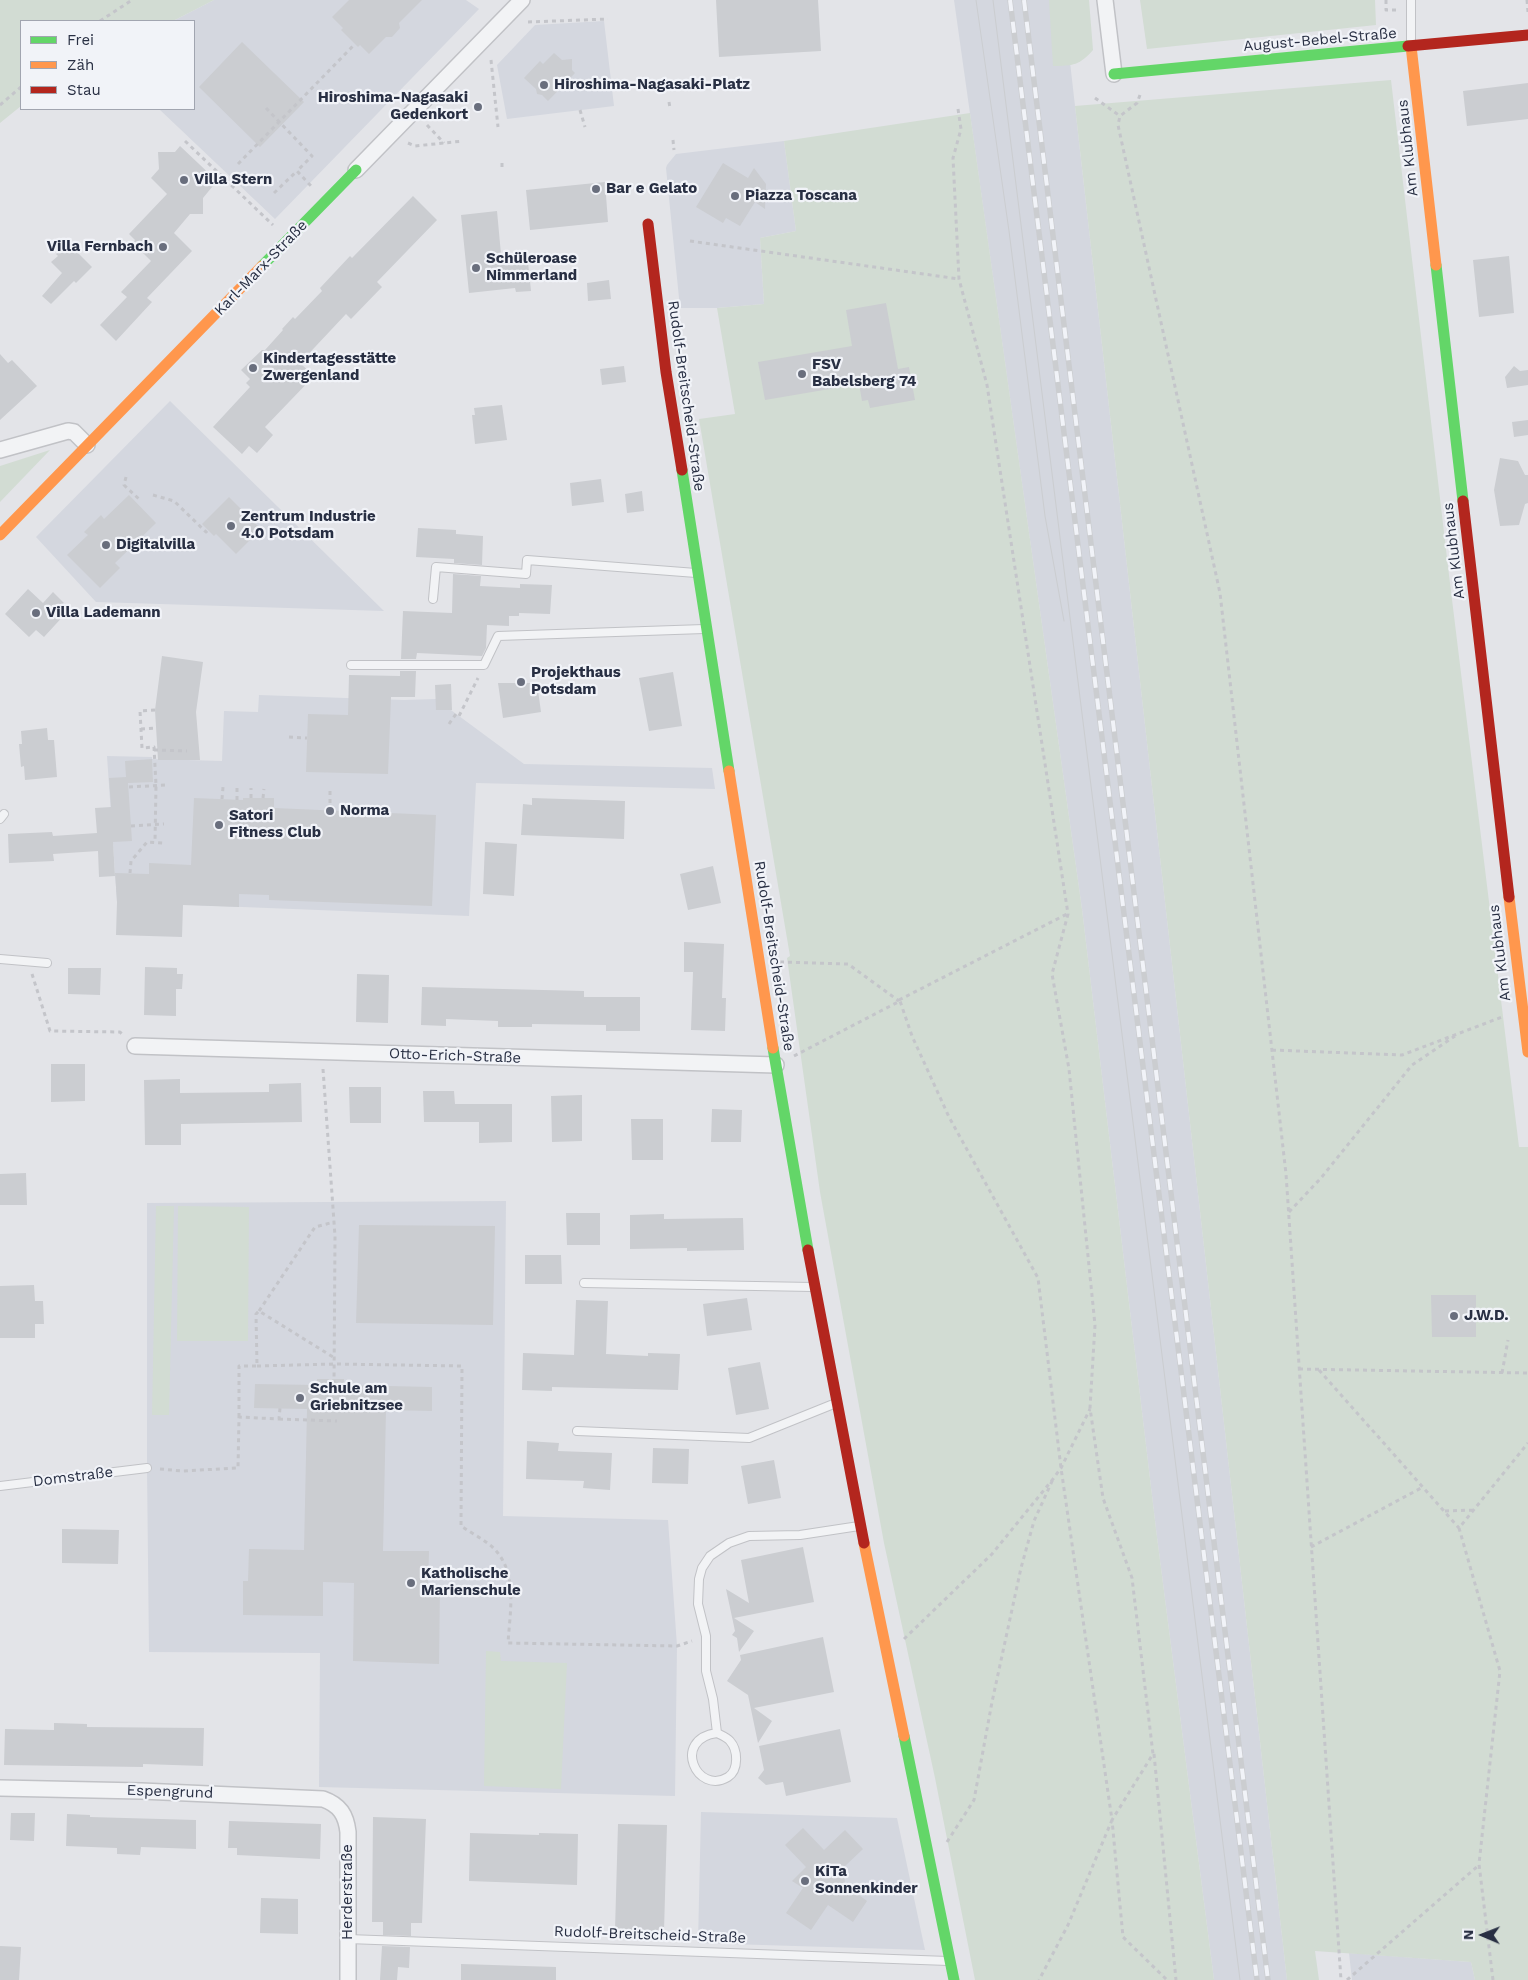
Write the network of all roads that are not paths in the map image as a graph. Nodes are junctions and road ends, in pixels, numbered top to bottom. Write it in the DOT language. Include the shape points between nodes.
graph roads {
  1 [pos="522,0"];
  2 [pos="1105,0"];
  3 [pos="1411,0"];
  4 [pos="1528,36"];
  5 [pos="1411,46"];
  6 [pos="1114,74"];
  7 [pos="356,170"];
  8 [pos="648,224"];
  9 [pos="87,445"];
  10 [pos="0,450"];
  11 [pos="0,535"];
  12 [pos="698,573"];
  13 [pos="433,599"];
  14 [pos="706,629"];
  15 [pos="351,664"];
  16 [pos="0,959"];
  17 [pos="47,963"];
  18 [pos="135,1046"];
  19 [pos="1528,1052"];
  20 [pos="776,1065"];
  21 [pos="584,1283"];
  22 [pos="815,1287"];
  23 [pos="837,1402"];
  24 [pos="577,1431"];
  25 [pos="147,1468"];
  26 [pos="0,1486"];
  27 [pos="861,1526"];
  28 [pos="717,1733"];
  29 [pos="0,1788"];
  30 [pos="338,1807"];
  31 [pos="348,1939"];
  32 [pos="950,1961"];
  33 [pos="348,1980"];
  34 [pos="954,1980"];
  1 -- 7 [label="street, Karl-Marx-Straße"];
  2 -- 6 [label="street"];
  3 -- 5 [label="lane"];
  4 -- 5 [label="street, August-Bebel-Straße"];
  5 -- 6 [label="street, August-Bebel-Straße"];
  5 -- 19 [label="street, Am Klubhaus"];
  7 -- 9 [label="street, Karl-Marx-Straße"];
  8 -- 12 [label="street, Rudolf-Breitscheid-Straße" via="664,357"];
  9 -- 10 [label="street" via="74,432 68,431"];
  9 -- 11 [label="street, Karl-Marx-Straße"];
  12 -- 13 [label="lane" via="527,560 526,574 436,567"];
  12 -- 14 [label="street, Rudolf-Breitscheid-Straße"];
  14 -- 15 [label="lane" via="498,636 484,666"];
  14 -- 20 [label="street, Rudolf-Breitscheid-Straße"];
  16 -- 17 [label="lane"];
  18 -- 20 [label="street, Otto-Erich-Straße"];
  20 -- 22 [label="street, Rudolf-Breitscheid-Straße"];
  21 -- 22 [label="lane"];
  22 -- 23 [label="street, Rudolf-Breitscheid-Straße"];
  23 -- 24 [label="lane" via="749,1438"];
  23 -- 27 [label="street, Rudolf-Breitscheid-Straße"];
  25 -- 26 [label="lane, Domstraße"];
  27 -- 28 [label="lane" via="800,1535 749,1536 729,1543 710,1556 699,1579 698,1604 706,1636 706,1671"];
  27 -- 32 [label="street, Rudolf-Breitscheid-Straße"];
  28 -- 28 [label="lane" via="707,1734 697,1741 692,1752 693,1766 707,1779 718,1780 728,1776 735,1767 736,1755 730,1741"];
  29 -- 30 [label="street, Espengrund" via="307,1798 323,1799"];
  30 -- 31 [label="street, Herderstraße" via="346,1818 348,1832"];
  31 -- 32 [label="lane, Rudolf-Breitscheid-Straße"];
  31 -- 33 [label="street, Herderstraße"];
  32 -- 34 [label="street, Rudolf-Breitscheid-Straße"];
}
